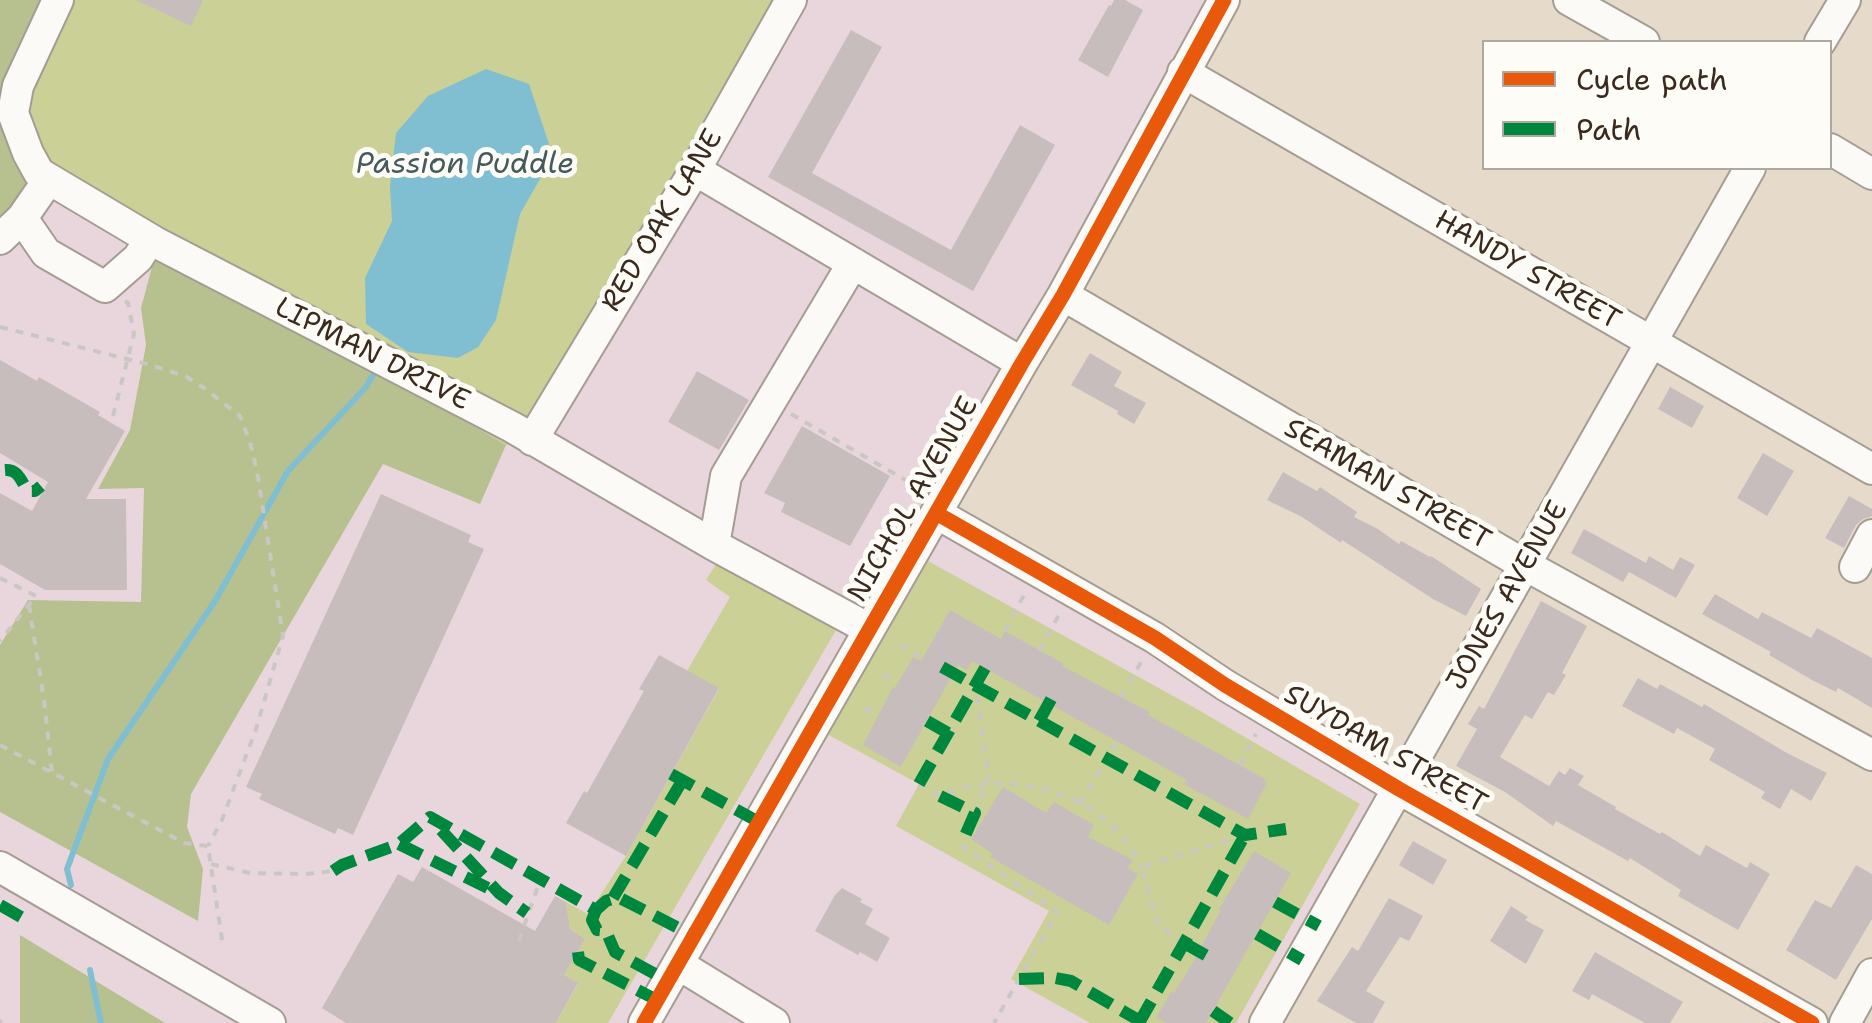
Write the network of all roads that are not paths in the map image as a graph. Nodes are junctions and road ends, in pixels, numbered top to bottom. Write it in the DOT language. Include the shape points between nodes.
graph roads {
  1 [pos="58,0"];
  2 [pos="790,0"];
  3 [pos="1224,0"];
  4 [pos="1569,0"];
  5 [pos="1844,0"];
  6 [pos="1640,40"];
  7 [pos="1821,40"];
  8 [pos="1184,72"];
  9 [pos="1832,150"];
  10 [pos="695,170"];
  11 [pos="1749,170"];
  12 [pos="1872,174"];
  13 [pos="49,179"];
  14 [pos="22,218"];
  15 [pos="0,239"];
  16 [pos="150,239"];
  17 [pos="853,263"];
  18 [pos="1063,295"];
  19 [pos="1651,343"];
  20 [pos="1022,363"];
  21 [pos="532,440"];
  22 [pos="1872,469"];
  23 [pos="940,507"];
  24 [pos="1872,535"];
  25 [pos="714,545"];
  26 [pos="1525,566"];
  27 [pos="1855,566"];
  28 [pos="869,630"];
  29 [pos="1872,755"];
  30 [pos="1399,789"];
  31 [pos="0,867"];
  32 [pos="678,964"];
  33 [pos="1872,974"];
  34 [pos="1273,1020"];
  35 [pos="270,1023"];
  36 [pos="644,1023"];
  37 [pos="774,1023"];
  38 [pos="1812,1023"];
  39 [pos="1844,1023"];
  1 -- 13 [label="street, LIPMAN DRIVE" via="18,86 14,113 28,153"];
  2 -- 10 [label="street, RED OAK LANE"];
  3 -- 8 [label="street, NICHOL AVENUE"];
  4 -- 6 [label="street"];
  5 -- 7 [label="street"];
  8 -- 18 [label="street, NICHOL AVENUE"];
  8 -- 19 [label="street, HANDY STREET"];
  9 -- 12 [label="street"];
  10 -- 17 [label="street"];
  10 -- 21 [label="street, RED OAK LANE"];
  11 -- 19 [label="street, JONES AVENUE"];
  13 -- 14 [label="street"];
  13 -- 16 [label="street, LIPMAN DRIVE"];
  14 -- 15 [label="street"];
  14 -- 16 [label="street" via="46,253 105,286"];
  16 -- 21 [label="street, LIPMAN DRIVE"];
  17 -- 20 [label="street"];
  17 -- 25 [label="street" via="726,476"];
  18 -- 20 [label="street, NICHOL AVENUE"];
  18 -- 26 [label="street, SEAMAN STREET"];
  19 -- 22 [label="street, HANDY STREET"];
  19 -- 26 [label="street, JONES AVENUE"];
  20 -- 23 [label="street, NICHOL AVENUE"];
  21 -- 25 [label="street, LIPMAN DRIVE"];
  23 -- 28 [label="street, NICHOL AVENUE"];
  23 -- 30 [label="street, SUYDAM STREET"];
  24 -- 27 [label="street"];
  25 -- 28 [label="street, LIPMAN DRIVE"];
  26 -- 29 [label="street, SEAMAN STREET"];
  26 -- 30 [label="street, JONES AVENUE"];
  28 -- 32 [label="street, NICHOL AVENUE"];
  30 -- 34 [label="street, JONES AVENUE"];
  30 -- 38 [label="street, SUYDAM STREET"];
  31 -- 35 [label="street"];
  32 -- 36 [label="street, NICHOL AVENUE"];
  32 -- 37 [label="street"];
  33 -- 39 [label="street"];
}
